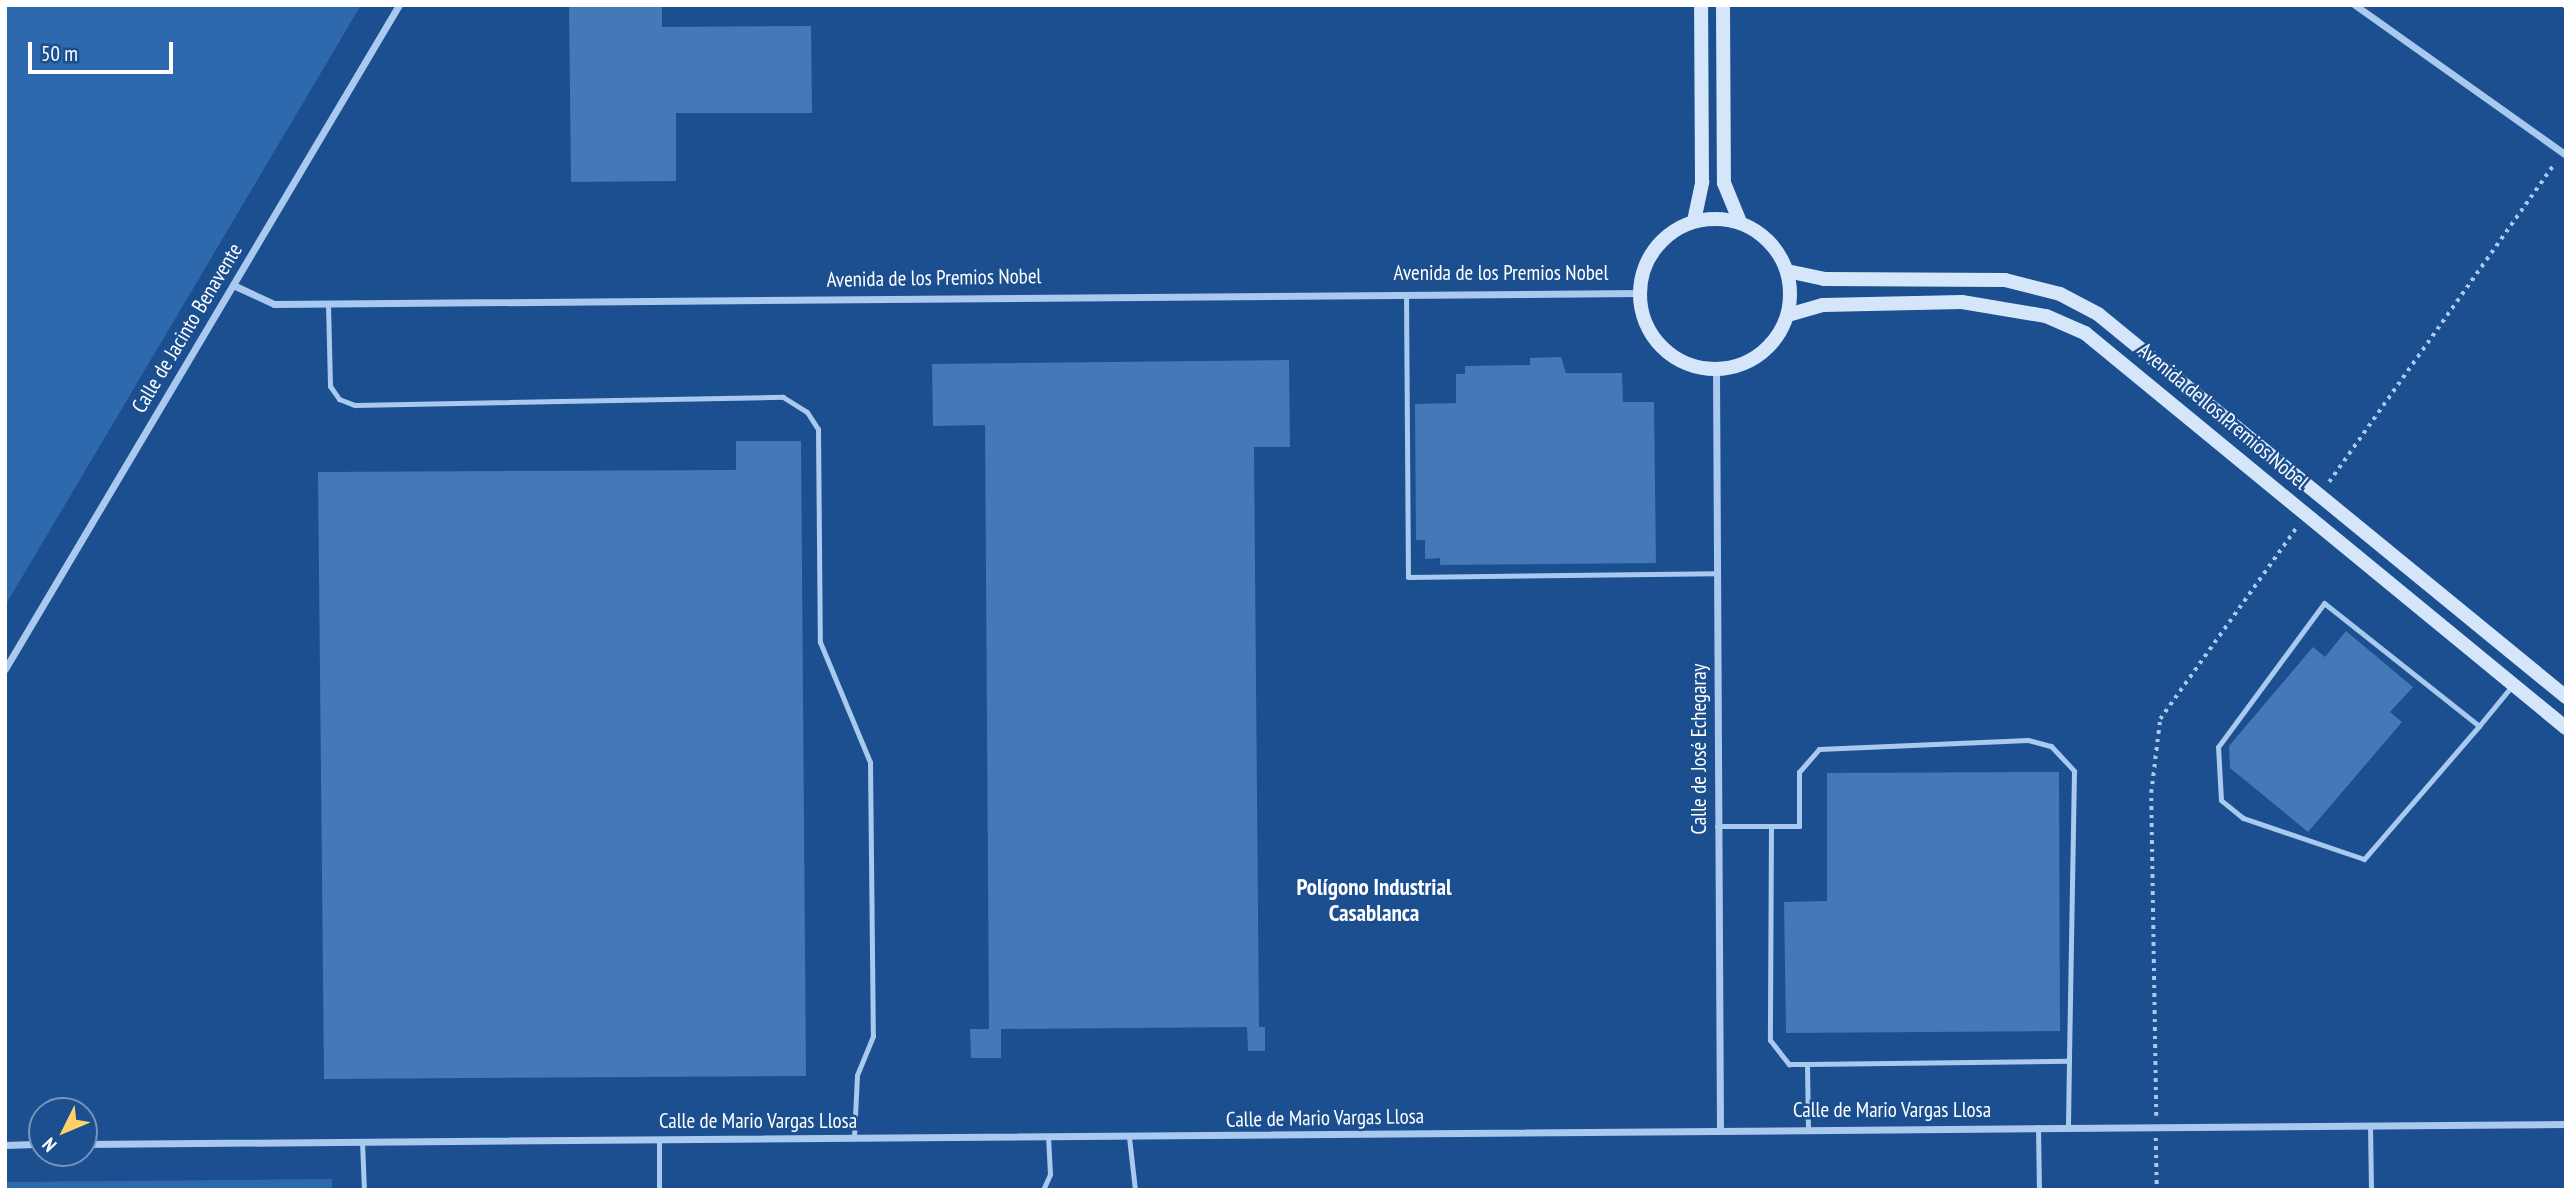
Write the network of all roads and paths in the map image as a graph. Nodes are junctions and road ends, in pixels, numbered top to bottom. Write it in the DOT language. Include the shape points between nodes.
graph roads {
  1 [pos="399,5"];
  2 [pos="1701,5"];
  3 [pos="1723,5"];
  4 [pos="2355,5"];
  5 [pos="2566,155"];
  6 [pos="1694,221"];
  7 [pos="1740,222"];
  8 [pos="1787,271"];
  9 [pos="233,285"];
  10 [pos="1640,293"];
  11 [pos="1406,294"];
  12 [pos="328,303"];
  13 [pos="1788,316"];
  14 [pos="1716,369"];
  15 [pos="1716,573"];
  16 [pos="5,669"];
  17 [pos="2513,684"];
  18 [pos="2566,697"];
  19 [pos="2479,726"];
  20 [pos="2566,728"];
  21 [pos="1717,826"];
  22 [pos="1771,826"];
  23 [pos="2068,1061"];
  24 [pos="1807,1064"];
  25 [pos="2566,1124"];
  26 [pos="2370,1125"];
  27 [pos="2038,1127"];
  28 [pos="1808,1128"];
  29 [pos="2068,1128"];
  30 [pos="1720,1129"];
  31 [pos="854,1137"];
  32 [pos="1129,1137"];
  33 [pos="1048,1138"];
  34 [pos="659,1139"];
  35 [pos="362,1141"];
  36 [pos="5,1144"];
  37 [pos="28,1144"];
  38 [pos="98,1144"];
  39 [pos="364,1190"];
  40 [pos="659,1190"];
  41 [pos="1042,1190"];
  42 [pos="1135,1190"];
  43 [pos="2039,1190"];
  44 [pos="2371,1190"];
  1 -- 9 [label="street, Calle de Jacinto Benavente"];
  2 -- 6 [label="street" via="1702,182"];
  3 -- 7 [label="street" via="1724,183"];
  4 -- 5 [label="street"];
  6 -- 7 [label="street"];
  6 -- 10 [label="street" via="1653,251"];
  7 -- 8 [label="street" via="1765,237"];
  8 -- 13 [label="street"];
  8 -- 18 [label="street, Avenida de los Premios Nobel" via="1824,279 2004,280 2060,294 2098,314"];
  9 -- 12 [label="street, Avenida de los Premios Nobel" via="274,304"];
  9 -- 16 [label="street, Calle de Jacinto Benavente"];
  10 -- 11 [label="street, Avenida de los Premios Nobel"];
  10 -- 14 [label="street" via="1648,327 1671,355"];
  11 -- 12 [label="street, Avenida de los Premios Nobel"];
  11 -- 15 [label="lane" via="1408,577"];
  12 -- 31 [label="lane" via="330,386 339,399 355,405 783,397 813,420 822,447 820,642 870,762 873,1036 857,1075"];
  13 -- 14 [label="street" via="1762,354"];
  13 -- 17 [label="street, Avenida de los Premios Nobel" via="1824,305 1975,303 2046,316 2085,333"];
  14 -- 15 [label="street, Calle de José Echegaray"];
  15 -- 21 [label="street, Calle de José Echegaray"];
  17 -- 19 [label="lane"];
  17 -- 20 [label="street, Avenida de los Premios Nobel"];
  19 -- 19 [label="lane" via="2324,603 2218,747 2221,800 2244,818 2364,859"];
  21 -- 22 [label="lane"];
  21 -- 30 [label="street, Calle de José Echegaray"];
  22 -- 23 [label="lane" via="1799,826 1799,772 1819,749 2028,740 2051,746 2074,771"];
  22 -- 24 [label="lane" via="1770,1040 1789,1064"];
  23 -- 24 [label="lane"];
  23 -- 29 [label="lane"];
  24 -- 28 [label="lane"];
  25 -- 26 [label="street, Calle de Mario Vargas Llosa"];
  26 -- 29 [label="street, Calle de Mario Vargas Llosa"];
  26 -- 44 [label="lane"];
  27 -- 28 [label="street, Calle de Mario Vargas Llosa"];
  27 -- 29 [label="street, Calle de Mario Vargas Llosa"];
  27 -- 43 [label="lane"];
  28 -- 30 [label="street, Calle de Mario Vargas Llosa"];
  30 -- 32 [label="street, Calle de Mario Vargas Llosa"];
  31 -- 33 [label="street, Calle de Mario Vargas Llosa"];
  31 -- 34 [label="street, Calle de Mario Vargas Llosa"];
  32 -- 33 [label="street, Calle de Mario Vargas Llosa"];
  32 -- 42 [label="lane"];
  33 -- 41 [label="lane" via="1051,1174"];
  34 -- 35 [label="street, Calle de Mario Vargas Llosa"];
  34 -- 40 [label="lane"];
  35 -- 38 [label="street, Calle de Mario Vargas Llosa"];
  35 -- 39 [label="lane"];
  36 -- 37 [label="street"];
}
